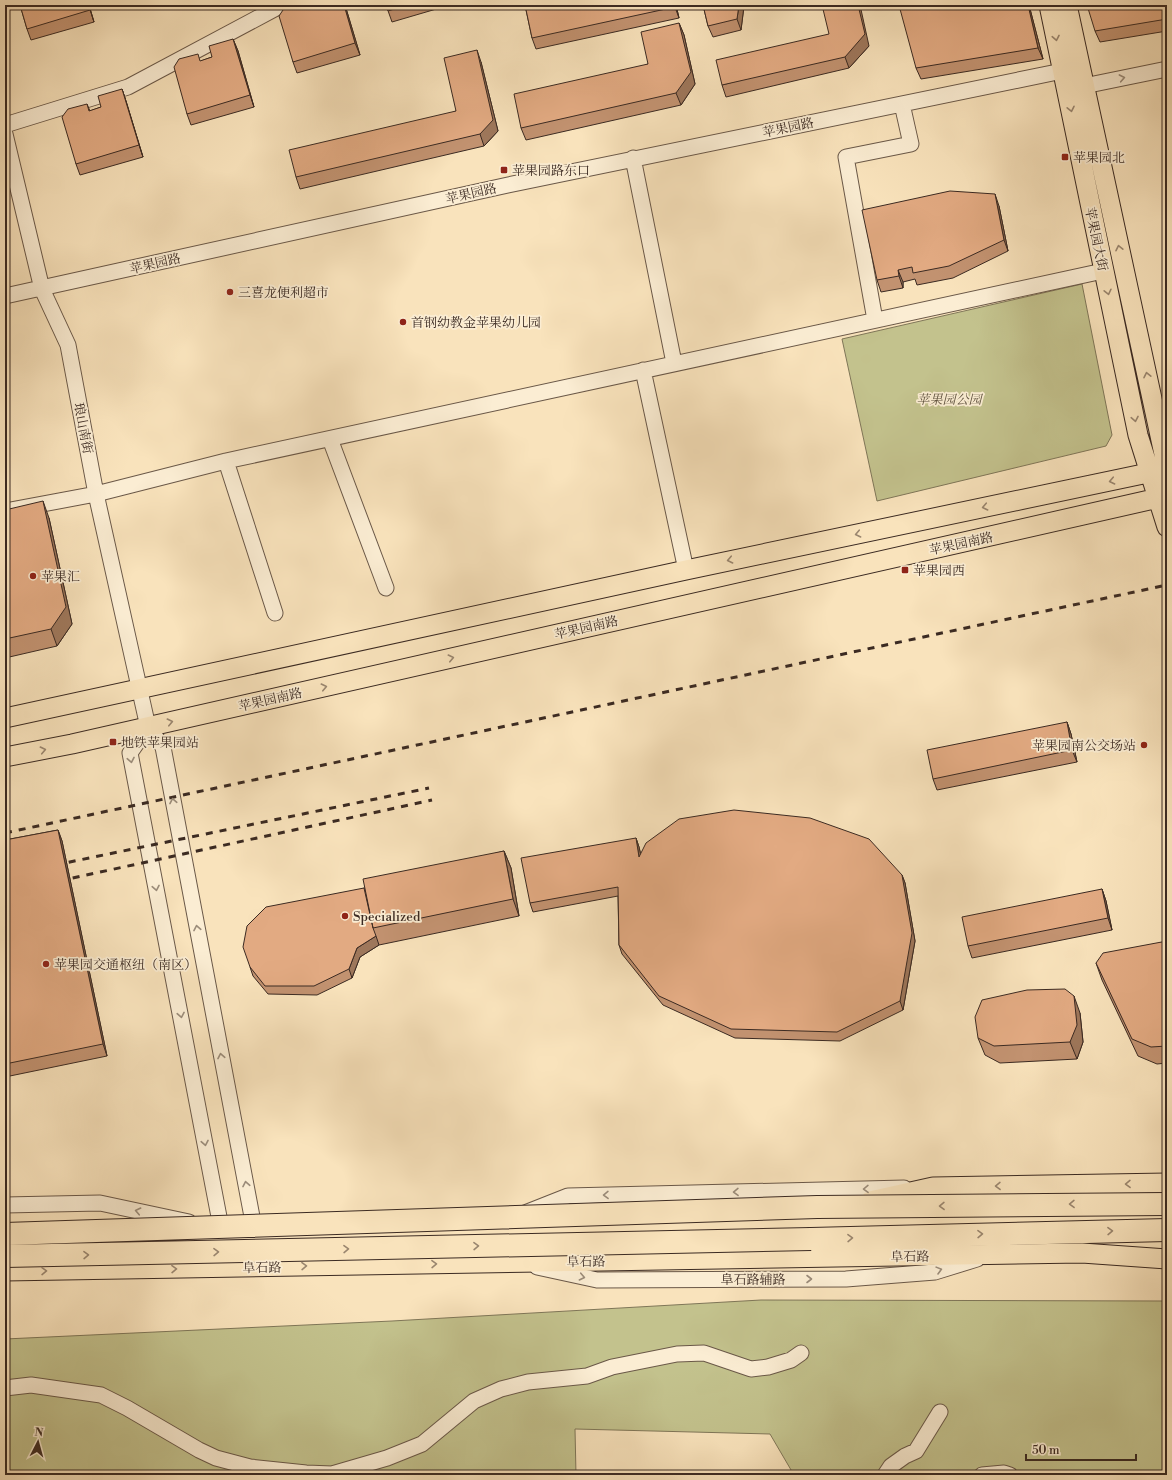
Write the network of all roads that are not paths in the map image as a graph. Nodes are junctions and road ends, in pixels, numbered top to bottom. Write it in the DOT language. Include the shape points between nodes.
graph roads {
  1 [pos="282,5"];
  2 [pos="1049,5"];
  3 [pos="1067,5"];
  4 [pos="1167,69"];
  5 [pos="1076,75"];
  6 [pos="902,104"];
  7 [pos="5,125"];
  8 [pos="5,134"];
  9 [pos="633,158"];
  10 [pos="1104,271"];
  11 [pos="42,289"];
  12 [pos="5,296"];
  13 [pos="875,320"];
  14 [pos="674,363"];
  15 [pos="643,370"];
  16 [pos="330,439"];
  17 [pos="226,461"];
  18 [pos="1161,470"];
  19 [pos="96,494"];
  20 [pos="1163,497"];
  21 [pos="5,511"];
  22 [pos="1167,527"];
  23 [pos="686,570"];
  24 [pos="386,588"];
  25 [pos="275,613"];
  26 [pos="140,689"];
  27 [pos="5,718"];
  28 [pos="148,727"];
  29 [pos="5,758"];
  30 [pos="1167,1184"];
  31 [pos="933,1187"];
  32 [pos="1167,1204"];
  33 [pos="5,1205"];
  34 [pos="503,1221"];
  35 [pos="190,1222"];
  36 [pos="220,1222"];
  37 [pos="253,1222"];
  38 [pos="5,1226"];
  39 [pos="1167,1230"];
  40 [pos="5,1234"];
  41 [pos="5,1256"];
  42 [pos="1167,1259"];
  43 [pos="5,1272"];
  44 [pos="801,1353"];
  45 [pos="5,1388"];
  46 [pos="940,1412"];
  47 [pos="885,1475"];
  48 [pos="982,1475"];
  49 [pos="1010,1475"];
  1 -- 7 [label="street" via="128,87"];
  2 -- 5 [label="main road, 苹果园大街, one-way"];
  3 -- 5 [label="main road, 苹果园大街"];
  5 -- 4 [label="street, 苹果园路, one-way"];
  5 -- 6 [label="street, 苹果园路"];
  5 -- 10 [label="main road, 苹果园大街, one-way"];
  18 -- 5 [label="main road, 苹果园大街, one-way"];
  6 -- 9 [label="street, 苹果园路"];
  6 -- 13 [label="street" via="911,144 846,157"];
  8 -- 11 [label="street, 琅山南街"];
  9 -- 11 [label="street, 苹果园路"];
  9 -- 14 [label="street"];
  10 -- 13 [label="street"];
  10 -- 18 [label="main road, 苹果园大街, one-way" via="1138,435"];
  11 -- 12 [label="street, 苹果园路"];
  11 -- 19 [label="street, 琅山南街" via="68,345"];
  13 -- 14 [label="street"];
  14 -- 15 [label="street"];
  15 -- 16 [label="street"];
  15 -- 23 [label="street"];
  16 -- 17 [label="street"];
  16 -- 24 [label="street"];
  17 -- 19 [label="street"];
  17 -- 25 [label="street"];
  18 -- 20 [label="main road"];
  18 -- 23 [label="main road, one-way"];
  19 -- 21 [label="street"];
  19 -- 26 [label="street, 琅山南街"];
  20 -- 22 [label="main road"];
  28 -- 20 [label="main road, 苹果园南路, one-way"];
  23 -- 26 [label="main road"];
  26 -- 27 [label="main road"];
  26 -- 28 [label="street, 琅山南街"];
  29 -- 28 [label="main road, 苹果园南路, one-way"];
  28 -- 36 [label="street, one-way" via="130,753"];
  37 -- 28 [label="street, one-way" via="163,747"];
  30 -- 31 [label="main road, one-way"];
  31 -- 34 [label="main road" via="801,1217"];
  31 -- 34 [label="street, one-way" via="568,1196"];
  32 -- 40 [label="highway, one-way, bridge" via="809,1207"];
  35 -- 33 [label="street, one-way" via="100,1203"];
  34 -- 37 [label="main road"];
  35 -- 36 [label="main road"];
  35 -- 38 [label="main road"];
  36 -- 37 [label="main road"];
  41 -- 39 [label="highway, 阜石路, one-way, bridge"];
  43 -- 42 [label="main road, 阜石路, one-way" via="1082,1253"];
  44 -- 45 [label="street" via="791,1360 751,1369 704,1353 677,1354 612,1367 587,1376 528,1382 501,1389 474,1401 422,1444 387,1458 332,1474 250,1467 216,1458 101,1395 31,1385"];
  46 -- 47 [label="street" via="916,1451 891,1466"];
  48 -- 49 [label="street"];
}
